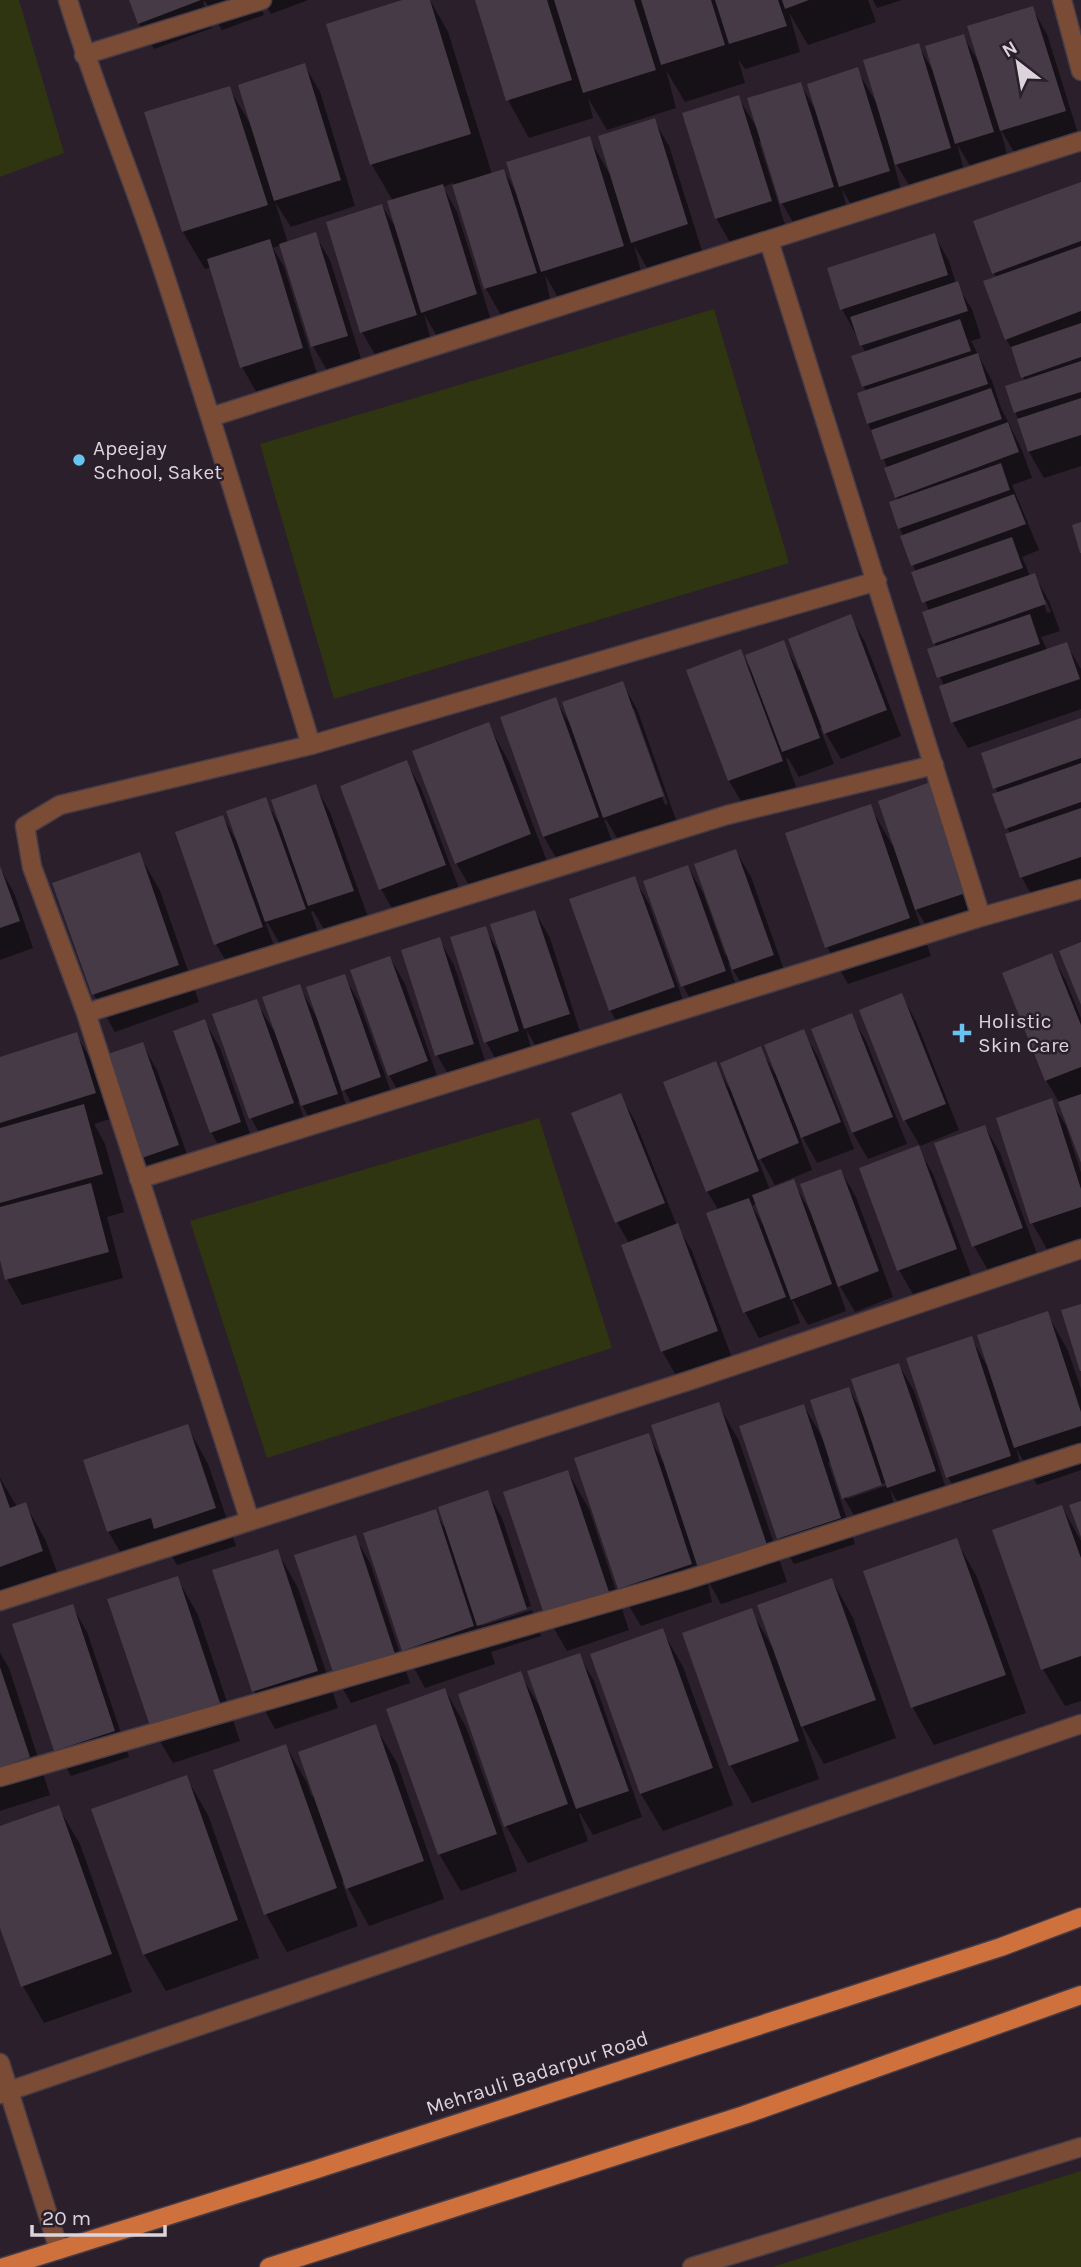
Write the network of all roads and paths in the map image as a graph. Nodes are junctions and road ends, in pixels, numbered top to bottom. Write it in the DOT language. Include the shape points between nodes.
graph roads {
  1 [pos="68,0"];
  2 [pos="262,0"];
  3 [pos="1062,0"];
  4 [pos="84,55"];
  5 [pos="1081,71"];
  6 [pos="1081,141"];
  7 [pos="769,241"];
  8 [pos="211,418"];
  9 [pos="877,581"];
  10 [pos="311,745"];
  11 [pos="934,765"];
  12 [pos="1081,889"];
  13 [pos="981,917"];
  14 [pos="86,1013"];
  15 [pos="139,1179"];
  16 [pos="1081,1249"];
  17 [pos="1081,1452"];
  18 [pos="250,1521"];
  19 [pos="0,1601"];
  20 [pos="1081,1724"];
  21 [pos="0,1777"];
  22 [pos="1081,1917"];
  23 [pos="1081,1995"];
  24 [pos="0,2063"];
  25 [pos="5,2092"];
  26 [pos="1081,2147"];
  27 [pos="59,2250"];
  28 [pos="273,2266"];
  29 [pos="4,2267"];
  30 [pos="692,2267"];
  1 -- 4 [label="street"];
  2 -- 4 [label="street"];
  3 -- 5 [label="street"];
  4 -- 8 [label="street" via="160,261"];
  6 -- 7 [label="street"];
  7 -- 8 [label="street"];
  7 -- 9 [label="street"];
  8 -- 10 [label="street"];
  9 -- 10 [label="street"];
  9 -- 11 [label="street"];
  10 -- 14 [label="street" via="60,805 25,826 32,867"];
  11 -- 13 [label="street"];
  11 -- 14 [label="street" via="727,815"];
  12 -- 13 [label="street"];
  13 -- 15 [label="street"];
  14 -- 15 [label="street"];
  15 -- 18 [label="street"];
  16 -- 18 [label="street"];
  17 -- 21 [label="street" via="686,1580"];
  18 -- 19 [label="street"];
  20 -- 25 [label="street"];
  22 -- 27 [label="main road, Mehrauli Badarpur Road" via="988,1951"];
  23 -- 28 [label="main road" via="744,2115"];
  24 -- 25 [label="street"];
  25 -- 27 [label="street"];
  26 -- 30 [label="street"];
  27 -- 29 [label="main road, Mehrauli Badarpur Road"];
}
